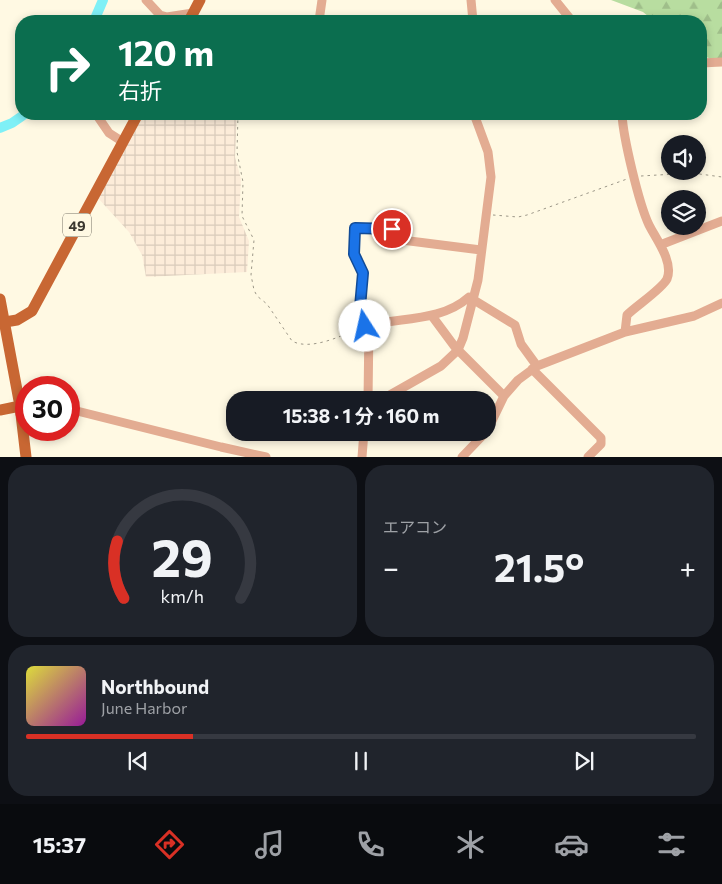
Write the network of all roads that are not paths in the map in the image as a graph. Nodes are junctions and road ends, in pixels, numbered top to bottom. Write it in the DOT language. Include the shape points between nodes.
graph roads {
  1 [pos="146,0"];
  2 [pos="200,0"];
  3 [pos="322,0"];
  4 [pos="471,0"];
  5 [pos="555,0"];
  6 [pos="160,15"];
  7 [pos="192,15"];
  8 [pos="320,15"];
  9 [pos="472,15"];
  10 [pos="567,15"];
  11 [pos="722,62"];
  12 [pos="707,63"];
  13 [pos="100,120"];
  14 [pos="135,120"];
  15 [pos="476,120"];
  16 [pos="623,120"];
  17 [pos="123,142"];
  18 [pos="722,221"];
  19 [pos="660,245"];
  20 [pos="481,250"];
  21 [pos="473,298"];
  22 [pos="0,299"];
  23 [pos="722,303"];
  24 [pos="432,316"];
  25 [pos="5,322"];
  26 [pos="367,325"];
  27 [pos="625,332"];
  28 [pos="458,350"];
  29 [pos="534,368"];
  30 [pos="17,376"];
  31 [pos="368,391"];
  32 [pos="397,391"];
  33 [pos="504,396"];
  34 [pos="80,412"];
  35 [pos="496,412"];
  36 [pos="25,441"];
  37 [pos="363,441"];
  38 [pos="477,441"];
  39 [pos="26,456"];
  40 [pos="260,456"];
  41 [pos="362,456"];
  42 [pos="462,456"];
  43 [pos="588,456"];
  1 -- 6 [label="street"];
  2 -- 7 [label="main road"];
  3 -- 8 [label="street"];
  4 -- 9 [label="street"];
  5 -- 10 [label="street"];
  11 -- 12 [label="street"];
  13 -- 17 [label="street" via="109,133"];
  14 -- 17 [label="main road, 49"];
  15 -- 20 [label="street" via="491,164"];
  16 -- 19 [label="street" via="648,224"];
  17 -- 25 [label="main road, 49" via="32,311 17,320"];
  18 -- 19 [label="street"];
  19 -- 27 [label="street" via="667,278 627,314"];
  20 -- 21 [label="street"];
  20 -- 26 [label="street" via="394,240 392,229 355,228 354,254 363,273 360,307"];
  21 -- 24 [label="street"];
  21 -- 28 [label="street"];
  21 -- 29 [label="street" via="515,325 520,344"];
  22 -- 25 [label="main road"];
  23 -- 27 [label="street" via="694,316"];
  24 -- 26 [label="street"];
  24 -- 28 [label="street"];
  25 -- 30 [label="main road"];
  26 -- 31 [label="street"];
  27 -- 29 [label="street"];
  28 -- 32 [label="street" via="441,366"];
  28 -- 33 [label="street"];
  29 -- 33 [label="street"];
  29 -- 43 [label="street" via="602,438 601,444"];
  33 -- 35 [label="street"];
  34 -- 40 [label="street"];
  36 -- 39 [label="main road"];
  37 -- 41 [label="street"];
  38 -- 42 [label="street"];
}
